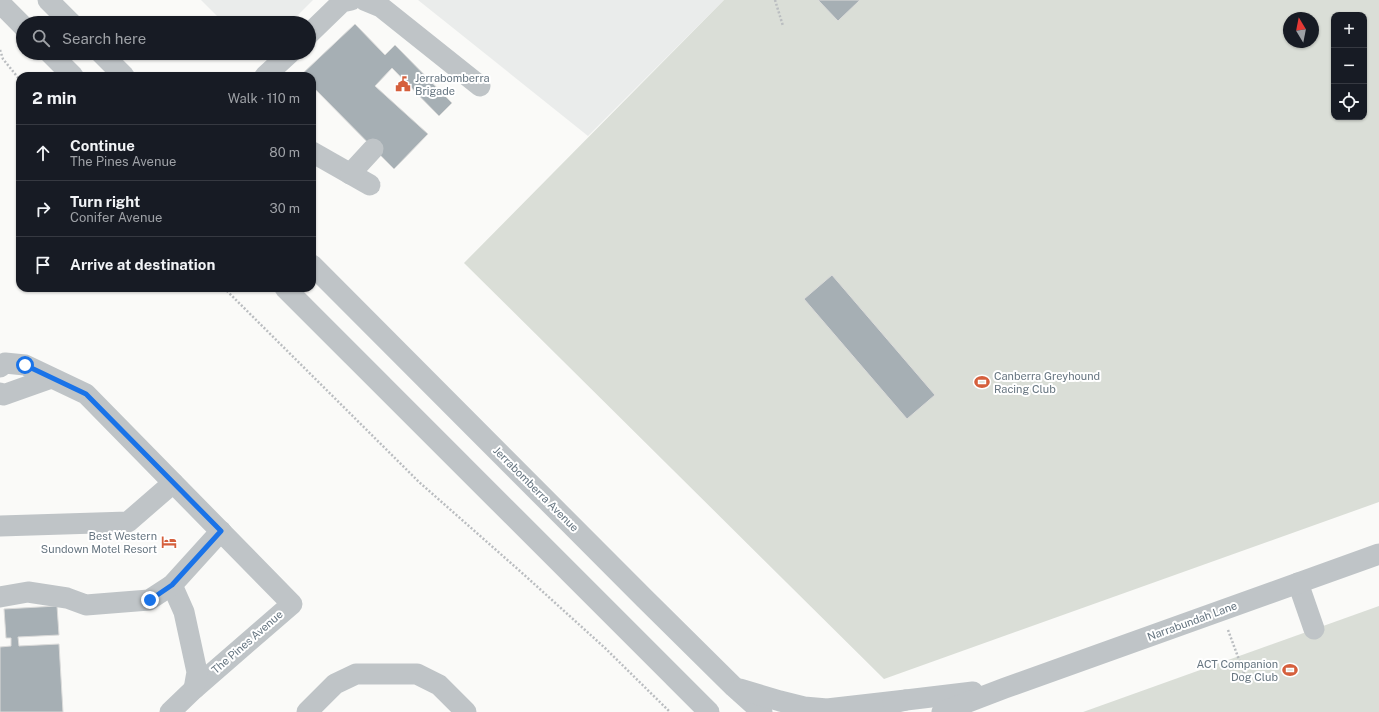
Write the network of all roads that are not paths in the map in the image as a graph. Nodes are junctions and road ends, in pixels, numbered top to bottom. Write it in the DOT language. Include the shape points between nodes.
graph roads {
  1 [pos="48,0"];
  2 [pos="351,0"];
  3 [pos="364,0"];
  4 [pos="0,3"];
  5 [pos="64,16"];
  6 [pos="16,19"];
  7 [pos="316,27"];
  8 [pos="57,60"];
  9 [pos="108,60"];
  10 [pos="282,60"];
  11 [pos="69,72"];
  12 [pos="120,72"];
  13 [pos="269,72"];
  14 [pos="480,86"];
  15 [pos="373,149"];
  16 [pos="316,154"];
  17 [pos="350,174"];
  18 [pos="370,185"];
  19 [pos="316,269"];
  20 [pos="289,292"];
  21 [pos="0,367"];
  22 [pos="51,378"];
  23 [pos="0,393"];
  24 [pos="173,482"];
  25 [pos="0,526"];
  26 [pos="221,531"];
  27 [pos="1379,554"];
  28 [pos="1298,583"];
  29 [pos="172,585"];
  30 [pos="0,596"];
  31 [pos="1314,629"];
  32 [pos="734,687"];
  33 [pos="1005,688"];
  34 [pos="194,689"];
  35 [pos="906,700"];
  36 [pos="170,712"];
  37 [pos="307,712"];
  38 [pos="466,712"];
  39 [pos="709,712"];
  40 [pos="762,712"];
  41 [pos="861,712"];
  42 [pos="942,712"];
  1 -- 5 [label="street"];
  2 -- 7 [label="street" via="342,2"];
  3 -- 14 [label="street" via="381,7"];
  4 -- 6 [label="street"];
  8 -- 11 [label="street"];
  9 -- 12 [label="street"];
  10 -- 13 [label="street"];
  15 -- 17 [label="street"];
  16 -- 17 [label="street"];
  17 -- 18 [label="street"];
  19 -- 32 [label="street, Jerrabomberra Avenue"];
  20 -- 39 [label="street"];
  21 -- 22 [label="street, The Pines Avenue" via="5,363 25,365"];
  22 -- 23 [label="street" via="2,395"];
  22 -- 24 [label="street, The Pines Avenue" via="86,394"];
  24 -- 25 [label="street" via="128,522"];
  24 -- 26 [label="street, The Pines Avenue"];
  26 -- 29 [label="street"];
  26 -- 34 [label="street, The Pines Avenue" via="292,604"];
  27 -- 28 [label="street, Narrabundah Lane"];
  28 -- 31 [label="street"];
  28 -- 33 [label="street, Narrabundah Lane"];
  29 -- 30 [label="street" via="150,600 86,605 67,598 28,592"];
  29 -- 34 [label="street" via="184,612 197,672"];
  32 -- 35 [label="street" via="804,707 827,709"];
  32 -- 40 [label="street, Jerrabomberra Avenue"];
  33 -- 35 [label="street, Narrabundah Lane"];
  33 -- 42 [label="street, Narrabundah Lane"];
  34 -- 36 [label="street, The Pines Avenue"];
  35 -- 41 [label="street, Narrabundah Lane"];
  37 -- 38 [label="street" via="335,684 356,674 417,674 439,686"];
}
